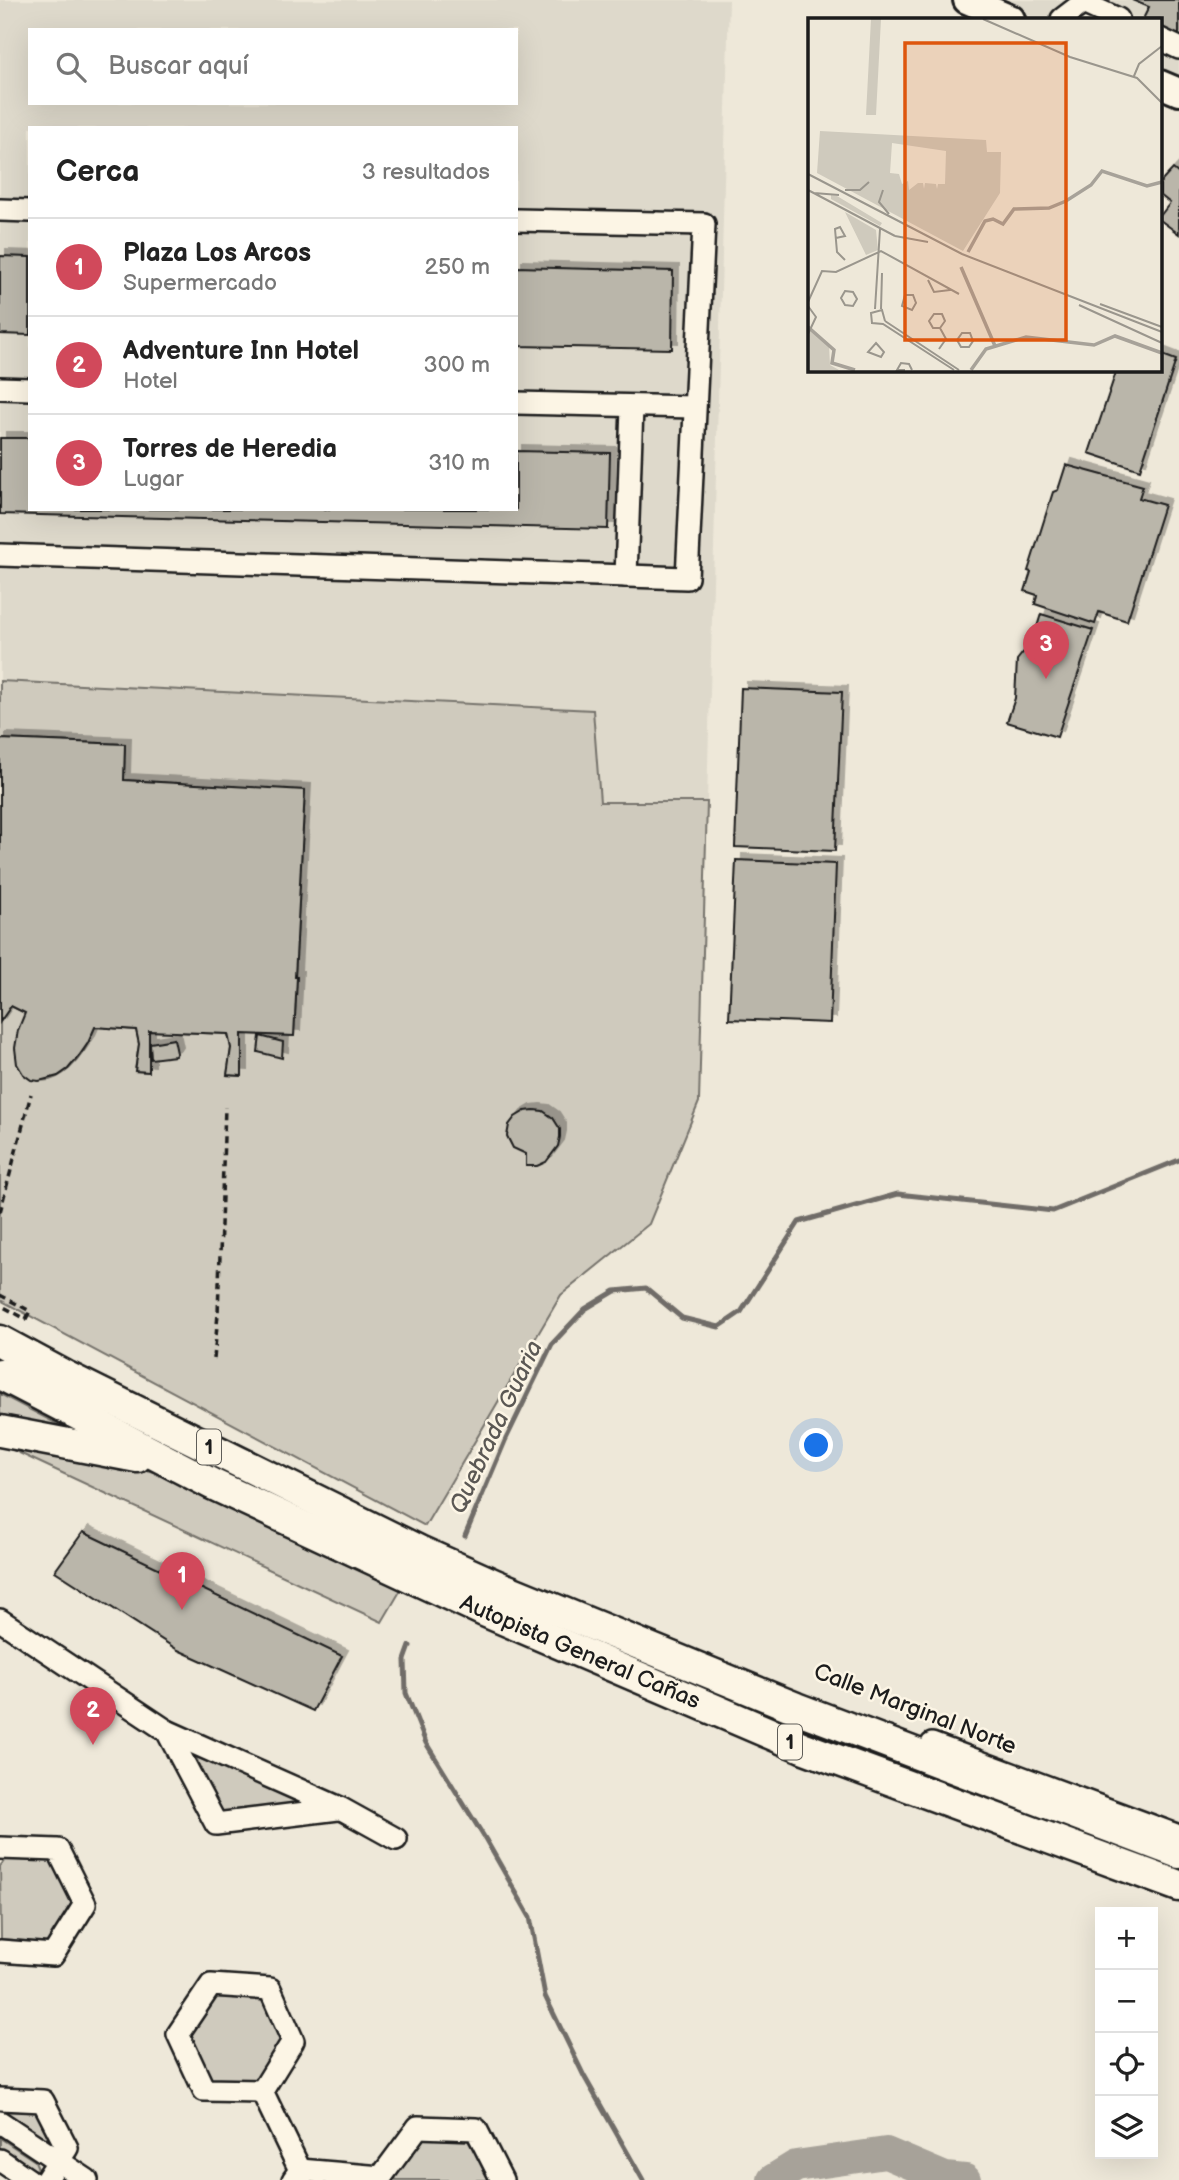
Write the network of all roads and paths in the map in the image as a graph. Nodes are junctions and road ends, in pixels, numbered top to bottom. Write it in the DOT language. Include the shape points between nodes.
graph roads {
  1 [pos="974,2"];
  2 [pos="1010,18"];
  3 [pos="1063,18"];
  4 [pos="1116,18"];
  5 [pos="1162,40"];
  6 [pos="1179,48"];
  7 [pos="1162,85"];
  8 [pos="1179,92"];
  9 [pos="0,210"];
  10 [pos="28,211"];
  11 [pos="518,220"];
  12 [pos="0,388"];
  13 [pos="28,389"];
  14 [pos="518,403"];
  15 [pos="632,407"];
  16 [pos="694,407"];
  17 [pos="0,555"];
  18 [pos="626,576"];
  19 [pos="32,1094"];
  20 [pos="225,1107"];
  21 [pos="0,1212"];
  22 [pos="0,1295"];
  23 [pos="0,1305"];
  24 [pos="0,1328"];
  25 [pos="0,1340"];
  26 [pos="214,1359"];
  27 [pos="0,1374"];
  28 [pos="0,1431"];
  29 [pos="167,1462"];
  30 [pos="419,1551"];
  31 [pos="0,1620"];
  32 [pos="630,1640"];
  33 [pos="167,1731"];
  34 [pos="340,1808"];
  35 [pos="1179,1836"];
  36 [pos="396,1839"];
  37 [pos="0,1848"];
  38 [pos="1179,1853"];
  39 [pos="1179,1886"];
  40 [pos="0,1951"];
  41 [pos="262,2091"];
  42 [pos="0,2098"];
  43 [pos="0,2122"];
  44 [pos="0,2160"];
  45 [pos="59,2161"];
  46 [pos="296,2175"];
  47 [pos="382,2178"];
  48 [pos="29,2180"];
  49 [pos="46,2180"];
  50 [pos="87,2180"];
  51 [pos="502,2180"];
  1 -- 2 [label="main road"];
  3 -- 4 [label="street" via="1083,3"];
  5 -- 6 [label="street"];
  7 -- 8 [label="main road"];
  9 -- 10 [label="street"];
  11 -- 16 [label="street" via="704,224"];
  12 -- 13 [label="street"];
  14 -- 15 [label="street"];
  15 -- 16 [label="street"];
  15 -- 18 [label="street"];
  16 -- 18 [label="street" via="687,578"];
  17 -- 18 [label="street"];
  19 -- 21 [label="path"];
  20 -- 26 [label="path"];
  22 -- 23 [label="path" via="30,1311 26,1319"];
  24 -- 30 [label="highway"];
  25 -- 30 [label="highway, Autopista General Cañas / 1"];
  27 -- 29 [label="highway, Autopista General Cañas / 1"];
  28 -- 29 [label="highway"];
  29 -- 39 [label="highway, Autopista General Cañas / 1" via="408,1577 802,1747"];
  30 -- 32 [label="highway, Autopista General Cañas / 1"];
  31 -- 33 [label="street"];
  32 -- 35 [label="street, Calle Marginal Norte" via="794,1692"];
  32 -- 38 [label="highway, Autopista General Cañas / 1"];
  33 -- 34 [label="street"];
  33 -- 34 [label="street" via="216,1824"];
  34 -- 36 [label="street"];
  37 -- 40 [label="street" via="58,1850 85,1904 53,1955"];
  41 -- 41 [label="street" via="293,2041 270,1989 211,1985 178,2035 188,2057 204,2090"];
  41 -- 46 [label="street"];
  42 -- 45 [label="street" via="43,2101 67,2148"];
  43 -- 45 [label="street"];
  44 -- 48 [label="street"];
  45 -- 49 [label="street"];
  45 -- 50 [label="street"];
  46 -- 47 [label="street"];
  47 -- 51 [label="street" via="418,2127 476,2129"];
}
